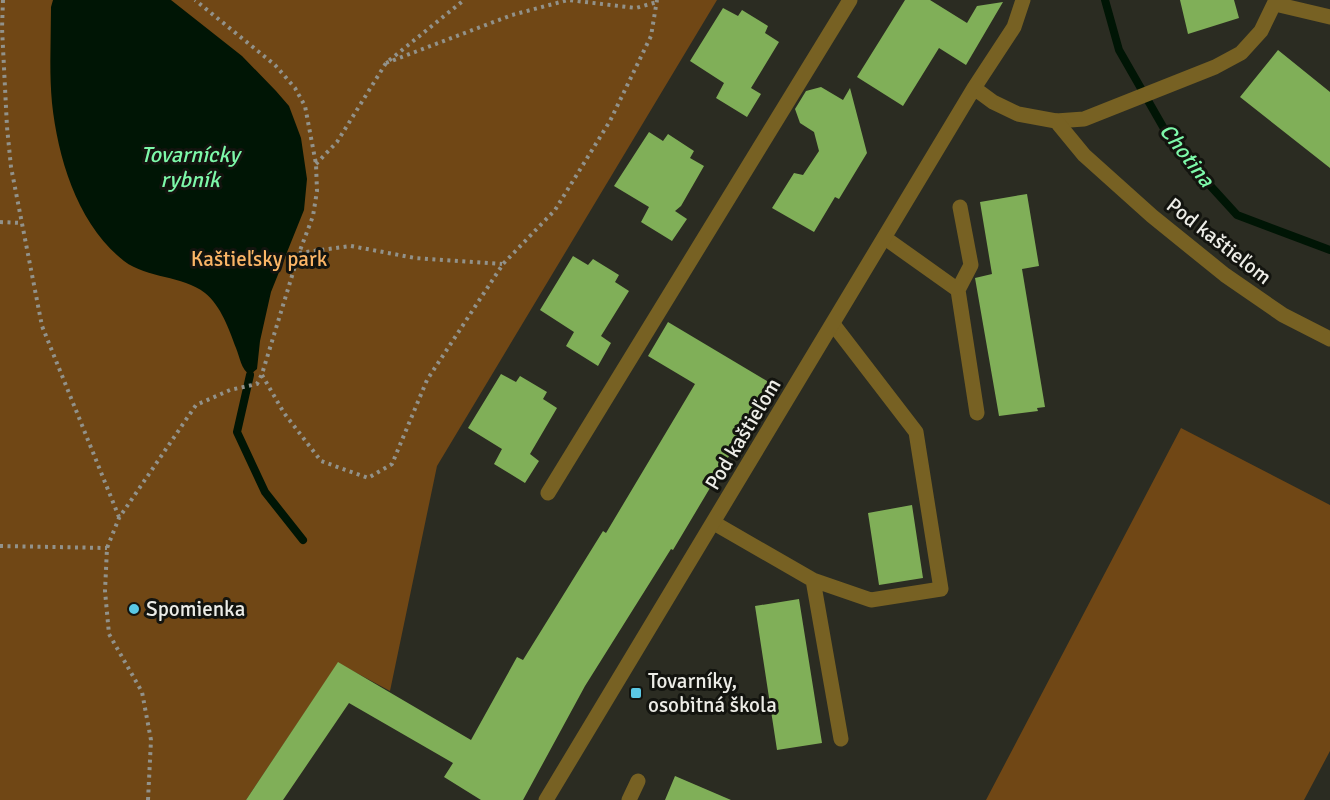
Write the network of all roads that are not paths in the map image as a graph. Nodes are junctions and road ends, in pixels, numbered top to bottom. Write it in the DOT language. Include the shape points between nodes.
graph roads {
  1 [pos="850,0"];
  2 [pos="1023,0"];
  3 [pos="1275,2"];
  4 [pos="1330,17"];
  5 [pos="974,88"];
  6 [pos="1056,121"];
  7 [pos="960,207"];
  8 [pos="885,238"];
  9 [pos="958,290"];
  10 [pos="833,324"];
  11 [pos="1330,339"];
  12 [pos="977,413"];
  13 [pos="548,492"];
  14 [pos="714,523"];
  15 [pos="813,580"];
  16 [pos="841,739"];
  17 [pos="638,781"];
  18 [pos="546,800"];
  19 [pos="630,800"];
  1 -- 13 [label="street"];
  2 -- 5 [label="street, Pod kaštieľom" via="1014,27"];
  3 -- 4 [label="street"];
  3 -- 6 [label="street" via="1262,31 1241,52 1215,67 1084,119"];
  5 -- 6 [label="street" via="1018,114"];
  5 -- 8 [label="street, Pod kaštieľom"];
  6 -- 11 [label="street, Pod kaštieľom" via="1084,155 1225,275 1283,315"];
  7 -- 9 [label="street" via="971,265"];
  8 -- 9 [label="street"];
  8 -- 10 [label="street, Pod kaštieľom"];
  9 -- 12 [label="street"];
  10 -- 14 [label="street, Pod kaštieľom"];
  10 -- 15 [label="street" via="916,432 941,589 871,600"];
  14 -- 15 [label="street"];
  14 -- 18 [label="street, Pod kaštieľom"];
  15 -- 16 [label="street"];
  17 -- 19 [label="street"];
}
